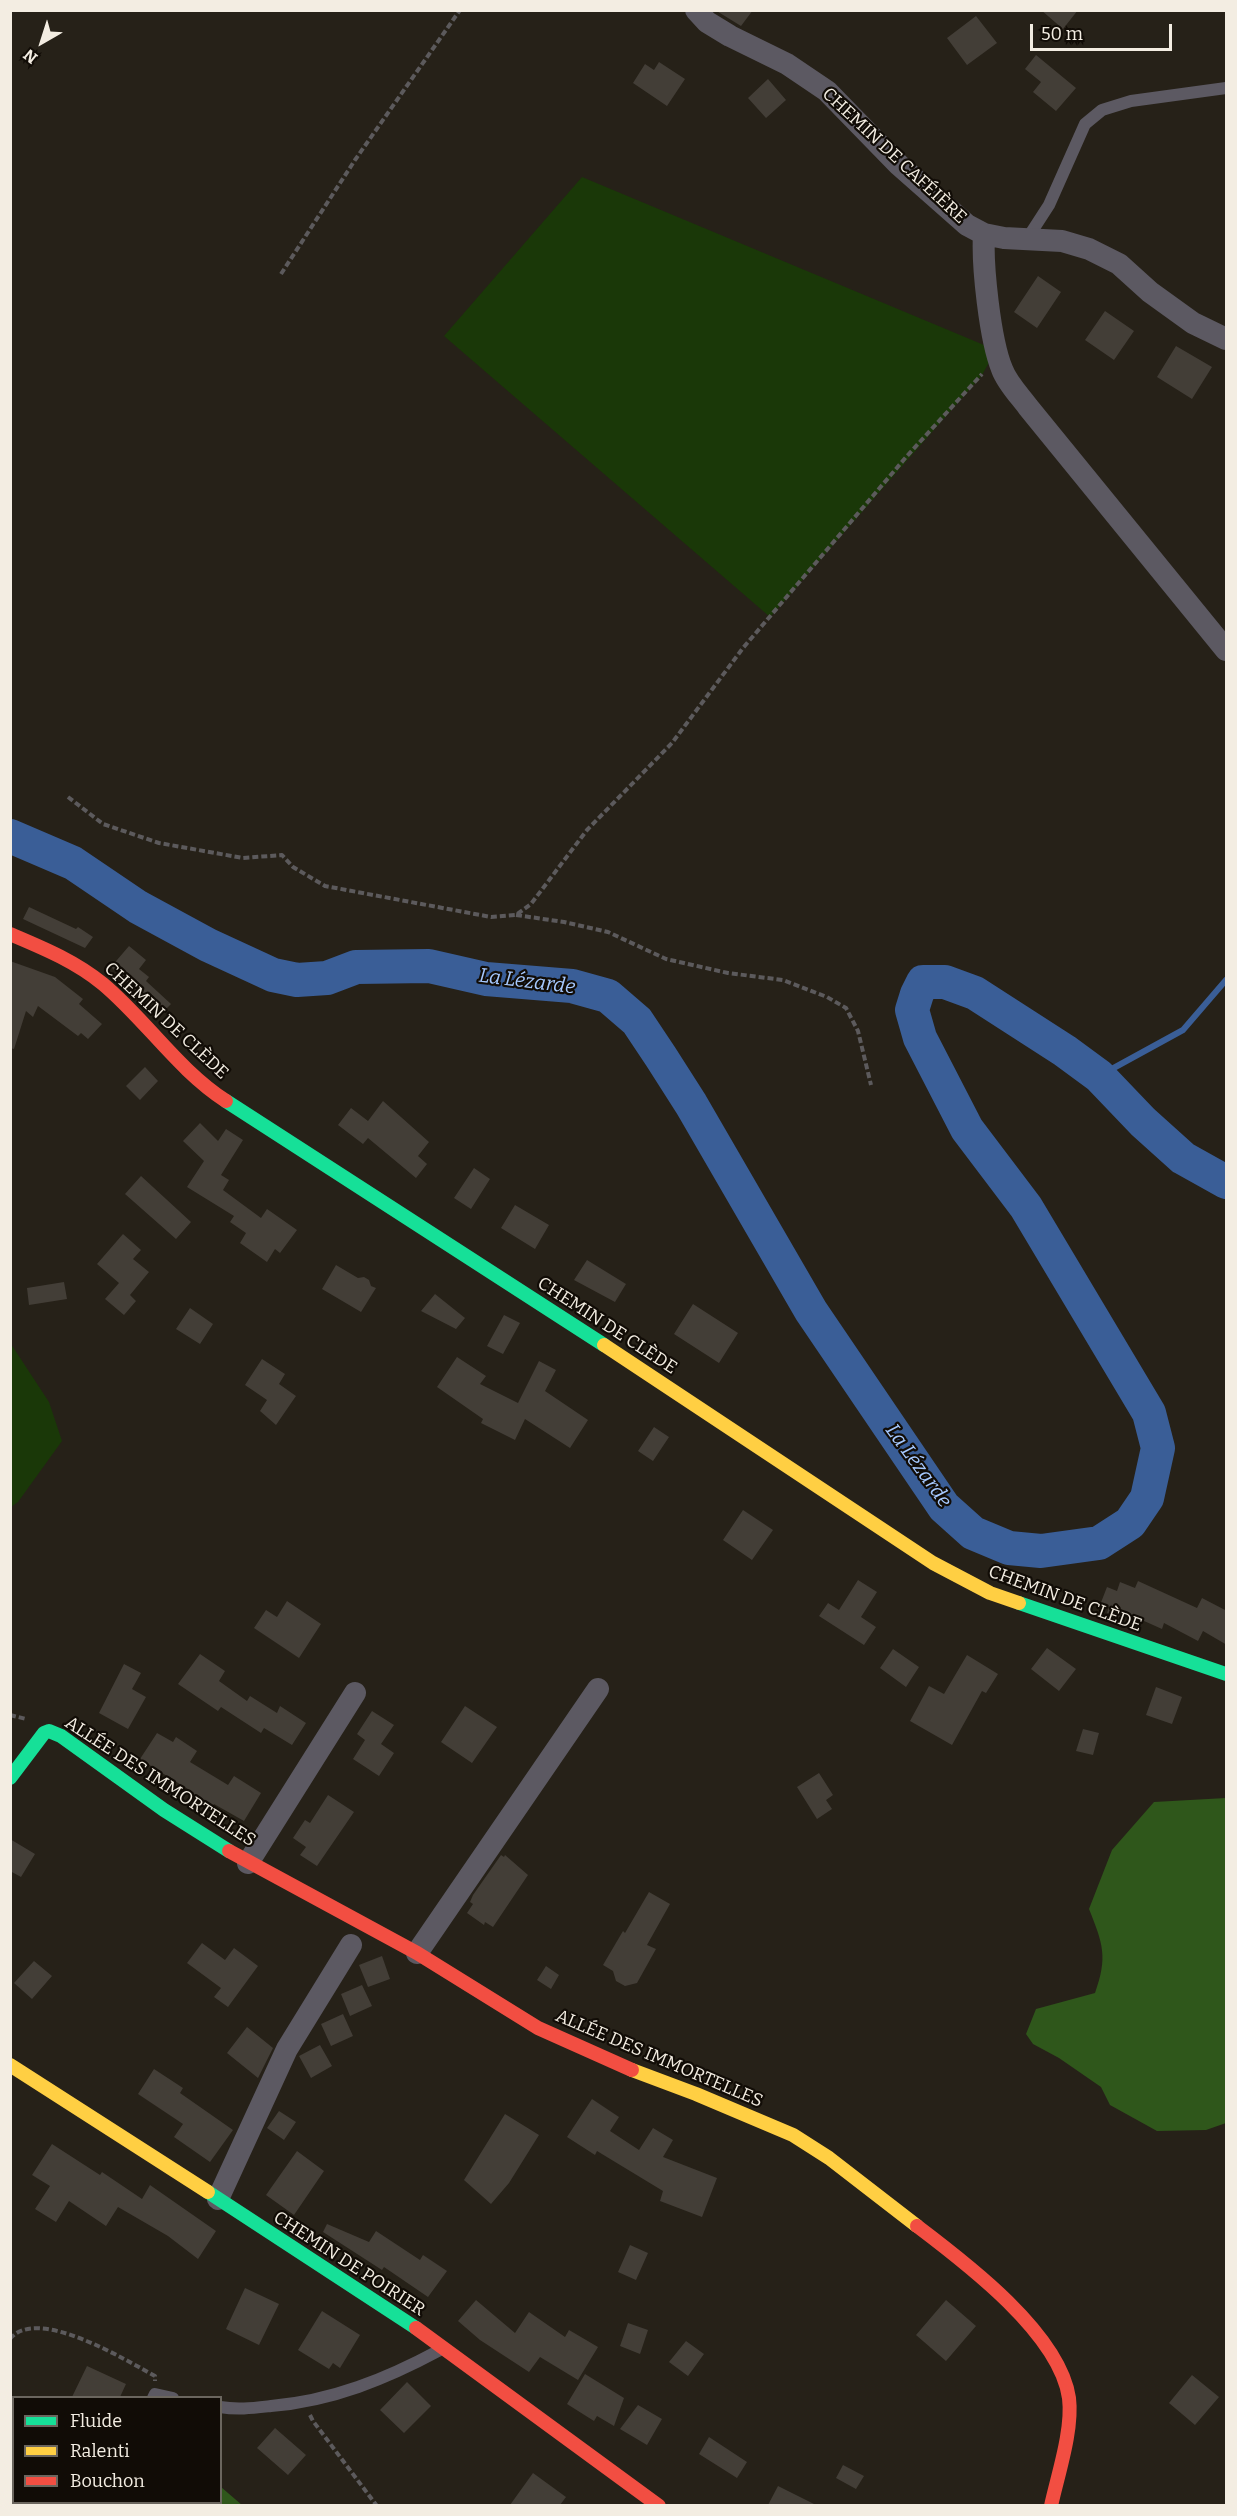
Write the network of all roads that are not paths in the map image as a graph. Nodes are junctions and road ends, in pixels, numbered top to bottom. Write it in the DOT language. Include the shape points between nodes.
graph roads {
  1 [pos="696,10"];
  2 [pos="1227,88"];
  3 [pos="984,234"];
  4 [pos="1027,239"];
  5 [pos="1227,339"];
  6 [pos="1227,650"];
  7 [pos="10,934"];
  8 [pos="1227,1674"];
  9 [pos="598,1689"];
  10 [pos="355,1693"];
  11 [pos="10,1778"];
  12 [pos="248,1863"];
  13 [pos="351,1945"];
  14 [pos="417,1953"];
  15 [pos="10,2065"];
  16 [pos="218,2199"];
  17 [pos="444,2348"];
  18 [pos="222,2407"];
  19 [pos="658,2505"];
  20 [pos="1051,2505"];
  1 -- 3 [label="street, CHEMIN DE CAFÉIÈRE" via="715,27 787,64 826,92 898,165 961,220"];
  2 -- 4 [label="lane" via="1131,101 1102,110 1085,124 1049,204"];
  3 -- 4 [label="street, CHEMIN DE CAFÉIÈRE"];
  3 -- 6 [label="street" via="983,252 1002,372"];
  4 -- 5 [label="street, CHEMIN DE CAFÉIÈRE" via="1062,241 1089,249 1119,264 1193,323"];
  7 -- 8 [label="street, CHEMIN DE CLÈDE" via="70,960 104,985 220,1097 933,1563 990,1593"];
  9 -- 14 [label="street"];
  10 -- 12 [label="street"];
  11 -- 12 [label="street, ALLÉE DES IMMORTELLES" via="49,1731"];
  12 -- 14 [label="street, ALLÉE DES IMMORTELLES"];
  13 -- 16 [label="street" via="287,2049"];
  14 -- 20 [label="street, ALLÉE DES IMMORTELLES" via="538,2028 610,2062 794,2135 949,2250 998,2292 1040,2337 1054,2359 1069,2398 1069,2422"];
  15 -- 16 [label="street, CHEMIN DE POIRIER"];
  16 -- 17 [label="street, CHEMIN DE POIRIER"];
  17 -- 18 [label="lane" via="341,2394 306,2403 235,2410"];
  17 -- 19 [label="street, CHEMIN DE POIRIER"];
}
